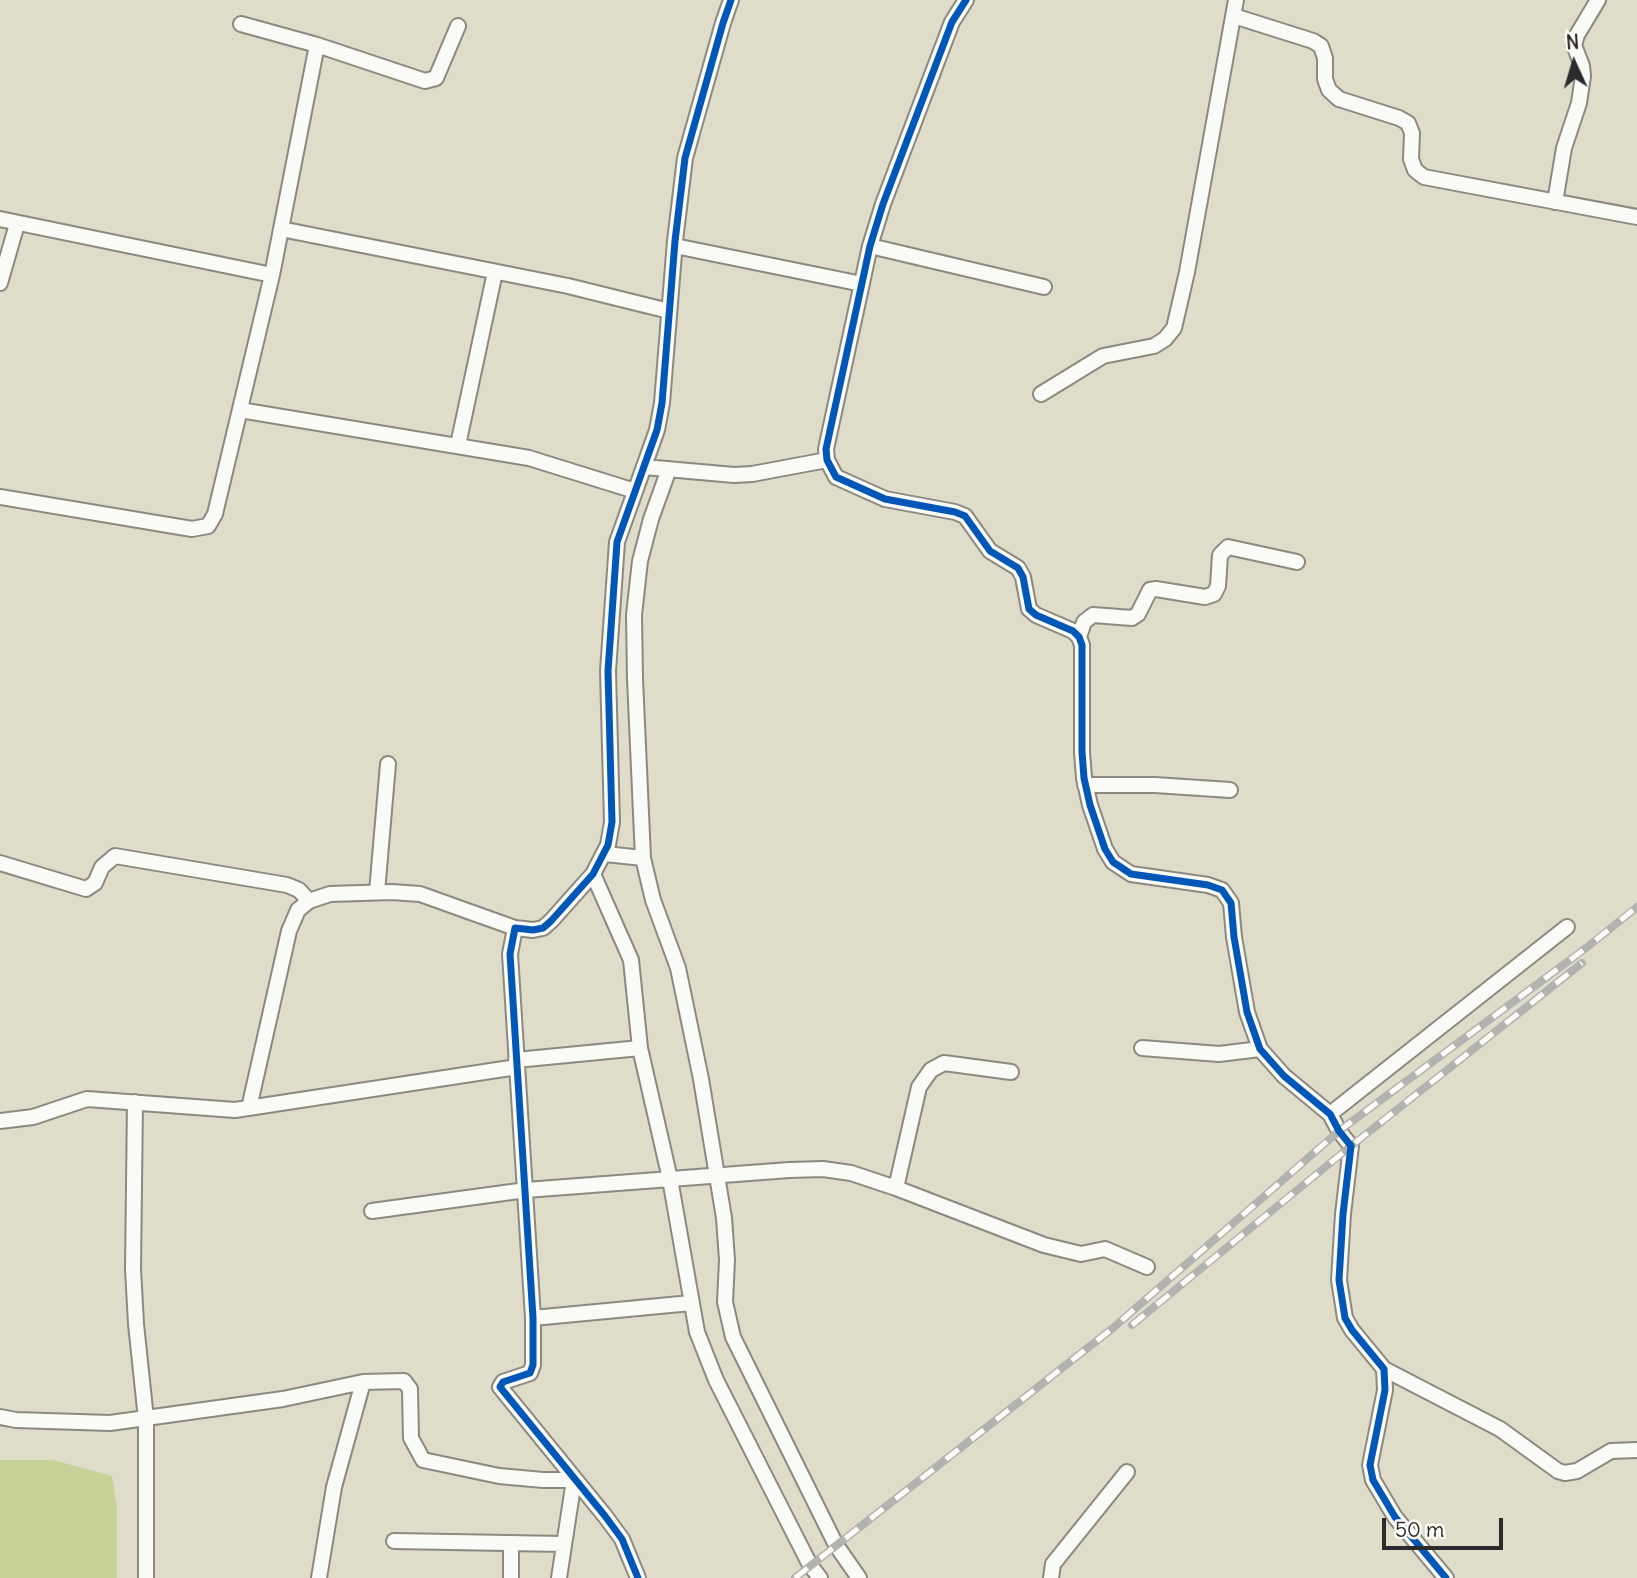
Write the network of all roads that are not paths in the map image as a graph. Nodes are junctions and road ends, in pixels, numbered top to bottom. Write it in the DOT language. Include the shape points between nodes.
graph roads {
  1 [pos="731,0"];
  2 [pos="966,0"];
  3 [pos="1237,0"];
  4 [pos="1598,0"];
  5 [pos="1234,16"];
  6 [pos="240,24"];
  7 [pos="458,26"];
  8 [pos="317,45"];
  9 [pos="1555,202"];
  10 [pos="1637,217"];
  11 [pos="0,219"];
  12 [pos="17,225"];
  13 [pos="281,229"];
  14 [pos="675,246"];
  15 [pos="870,246"];
  16 [pos="495,272"];
  17 [pos="272,275"];
  18 [pos="0,283"];
  19 [pos="862,284"];
  20 [pos="1044,287"];
  21 [pos="670,311"];
  22 [pos="1041,394"];
  23 [pos="240,410"];
  24 [pos="458,446"];
  25 [pos="827,460"];
  26 [pos="644,467"];
  27 [pos="669,470"];
  28 [pos="635,491"];
  29 [pos="0,497"];
  30 [pos="1297,562"];
  31 [pos="1079,637"];
  32 [pos="388,764"];
  33 [pos="1085,785"];
  34 [pos="1230,790"];
  35 [pos="605,854"];
  36 [pos="640,858"];
  37 [pos="0,863"];
  38 [pos="593,874"];
  39 [pos="377,892"];
  40 [pos="309,901"];
  41 [pos="1567,927"];
  42 [pos="515,928"];
  43 [pos="640,1048"];
  44 [pos="1142,1048"];
  45 [pos="1260,1049"];
  46 [pos="516,1063"];
  47 [pos="1011,1072"];
  48 [pos="135,1101"];
  49 [pos="250,1108"];
  50 [pos="1330,1114"];
  51 [pos="0,1121"];
  52 [pos="710,1176"];
  53 [pos="670,1179"];
  54 [pos="897,1188"];
  55 [pos="526,1191"];
  56 [pos="372,1211"];
  57 [pos="1147,1266"];
  58 [pos="691,1303"];
  59 [pos="533,1318"];
  60 [pos="1384,1369"];
  61 [pos="363,1382"];
  62 [pos="0,1417"];
  63 [pos="146,1419"];
  64 [pos="1637,1450"];
  65 [pos="1126,1472"];
  66 [pos="574,1480"];
  67 [pos="394,1541"];
  68 [pos="511,1543"];
  69 [pos="564,1544"];
  70 [pos="146,1578"];
  71 [pos="319,1578"];
  72 [pos="511,1578"];
  73 [pos="559,1578"];
  74 [pos="638,1578"];
  75 [pos="820,1578"];
  76 [pos="859,1578"];
  77 [pos="1051,1578"];
  78 [pos="1446,1578"];
  1 -- 14 [label="street" via="685,158"];
  2 -- 15 [label="street" via="952,22"];
  3 -- 5 [label="street"];
  4 -- 9 [label="street" via="1574,45 1583,76"];
  5 -- 9 [label="street" via="1321,46 1325,79 1339,99 1408,123 1411,159 1423,177"];
  5 -- 22 [label="street" via="1174,328 1154,345 1103,356"];
  6 -- 8 [label="street"];
  7 -- 8 [label="street" via="436,78 425,81"];
  8 -- 13 [label="street"];
  9 -- 10 [label="street"];
  11 -- 12 [label="street"];
  12 -- 17 [label="street"];
  12 -- 18 [label="street"];
  13 -- 16 [label="street"];
  13 -- 17 [label="street"];
  14 -- 19 [label="street"];
  14 -- 21 [label="street"];
  15 -- 19 [label="street"];
  15 -- 20 [label="street"];
  16 -- 21 [label="street"];
  16 -- 24 [label="street"];
  17 -- 23 [label="street"];
  19 -- 25 [label="street"];
  21 -- 26 [label="street" via="662,403"];
  23 -- 24 [label="street"];
  23 -- 29 [label="street" via="215,514 208,526 192,529"];
  24 -- 28 [label="street" via="529,458"];
  25 -- 27 [label="street" via="752,474"];
  25 -- 31 [label="street" via="836,477 885,499 965,516 990,551 1018,568 1029,609"];
  26 -- 27 [label="street"];
  26 -- 28 [label="street"];
  27 -- 36 [label="street" via="640,561 634,615"];
  28 -- 35 [label="street" via="614,564 608,671 612,822"];
  30 -- 31 [label="street" via="1228,547 1220,555 1214,594 1205,597 1150,590 1132,618 1093,615 1084,622"];
  31 -- 33 [label="street"];
  32 -- 39 [label="street"];
  33 -- 34 [label="street"];
  33 -- 45 [label="street" via="1105,849 1114,863 1131,874 1208,885 1222,890 1231,903 1247,1012"];
  35 -- 36 [label="street"];
  35 -- 38 [label="street"];
  36 -- 52 [label="street" via="678,968 701,1079"];
  37 -- 40 [label="street" via="86,889 115,856 287,885"];
  38 -- 42 [label="street" via="543,928"];
  38 -- 43 [label="street" via="631,960"];
  39 -- 40 [label="street" via="330,894"];
  39 -- 42 [label="street" via="420,894"];
  40 -- 49 [label="street" via="298,910 289,931"];
  41 -- 50 [label="street"];
  42 -- 46 [label="street" via="510,954"];
  43 -- 46 [label="street"];
  43 -- 53 [label="street"];
  44 -- 45 [label="street" via="1219,1054"];
  45 -- 50 [label="street"];
  46 -- 49 [label="street"];
  46 -- 55 [label="street"];
  47 -- 54 [label="street" via="944,1063 931,1070 919,1087"];
  48 -- 49 [label="street"];
  48 -- 51 [label="street" via="87,1099 33,1118"];
  48 -- 63 [label="street" via="133,1269"];
  50 -- 60 [label="street" via="1351,1146 1343,1214 1341,1300 1352,1330"];
  52 -- 53 [label="street"];
  52 -- 54 [label="street" via="823,1169"];
  52 -- 76 [label="street" via="724,1218 725,1303 733,1337 836,1545"];
  53 -- 55 [label="street"];
  53 -- 58 [label="street"];
  54 -- 57 [label="street" via="1044,1245 1081,1254 1105,1249"];
  55 -- 56 [label="street"];
  55 -- 59 [label="street"];
  58 -- 59 [label="street"];
  58 -- 75 [label="street" via="716,1380"];
  59 -- 66 [label="street" via="532,1369 500,1387"];
  60 -- 64 [label="street" via="1500,1429 1558,1471 1577,1471 1611,1451"];
  60 -- 78 [label="street" via="1385,1390 1370,1465 1373,1480 1395,1517"];
  61 -- 63 [label="street"];
  61 -- 66 [label="street" via="404,1381 408,1385 411,1438 424,1460 499,1476"];
  61 -- 71 [label="street" via="334,1486"];
  62 -- 63 [label="street" via="110,1423"];
  63 -- 70 [label="street"];
  65 -- 77 [label="street" via="1053,1564"];
  66 -- 69 [label="street"];
  66 -- 74 [label="street" via="622,1539"];
  67 -- 68 [label="street"];
  68 -- 69 [label="street"];
  68 -- 72 [label="street"];
  69 -- 73 [label="street"];
}
